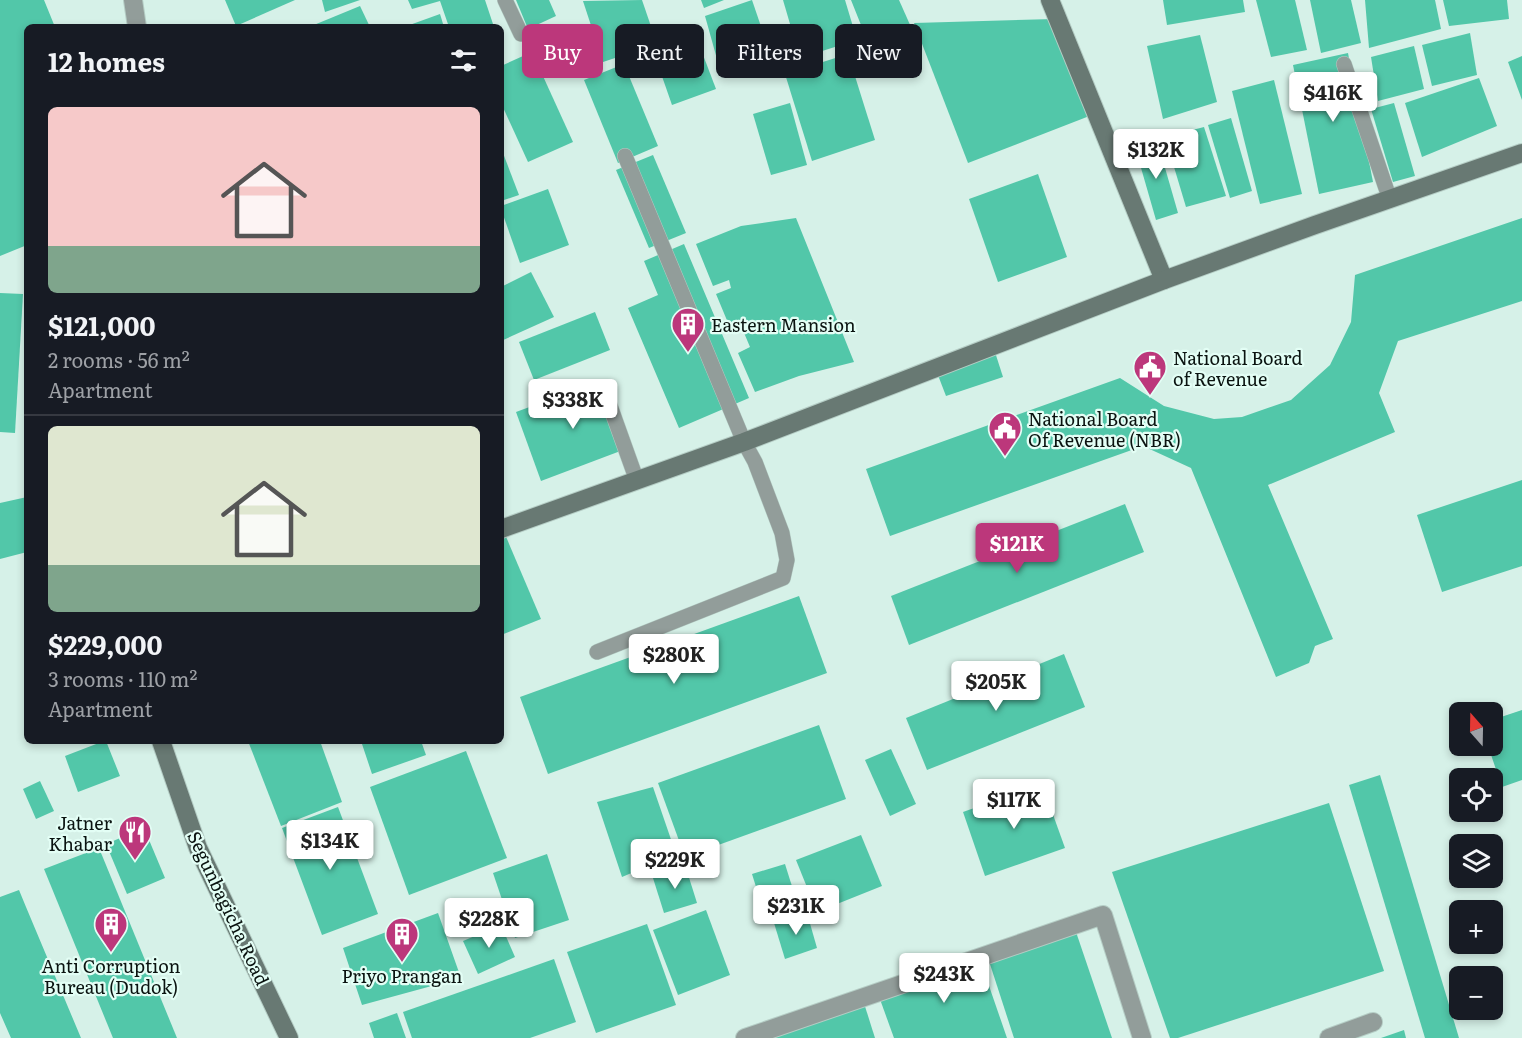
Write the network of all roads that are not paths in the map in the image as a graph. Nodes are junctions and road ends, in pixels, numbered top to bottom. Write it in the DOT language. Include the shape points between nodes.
graph roads {
  1 [pos="133,0"];
  2 [pos="506,0"];
  3 [pos="1050,0"];
  4 [pos="137,24"];
  5 [pos="521,34"];
  6 [pos="1344,64"];
  7 [pos="1522,153"];
  8 [pos="625,156"];
  9 [pos="1390,200"];
  10 [pos="1164,280"];
  11 [pos="604,389"];
  12 [pos="744,442"];
  13 [pos="637,481"];
  14 [pos="504,528"];
  15 [pos="597,652"];
  16 [pos="162,744"];
  17 [pos="1373,1022"];
  18 [pos="290,1038"];
  19 [pos="746,1038"];
  20 [pos="1142,1038"];
  21 [pos="1329,1038"];
  1 -- 4 [label="street"];
  2 -- 5 [label="lane"];
  3 -- 10 [label="street"];
  6 -- 9 [label="lane"];
  7 -- 9 [label="street"];
  8 -- 12 [label="lane"];
  9 -- 10 [label="street"];
  10 -- 12 [label="street"];
  11 -- 13 [label="lane"];
  12 -- 13 [label="street"];
  12 -- 15 [label="lane" via="782,533 787,560 783,578"];
  13 -- 14 [label="street"];
  16 -- 18 [label="street, Segunbagicha Road" via="198,848"];
  17 -- 21 [label="street"];
  19 -- 20 [label="street" via="1103,915"];
}
